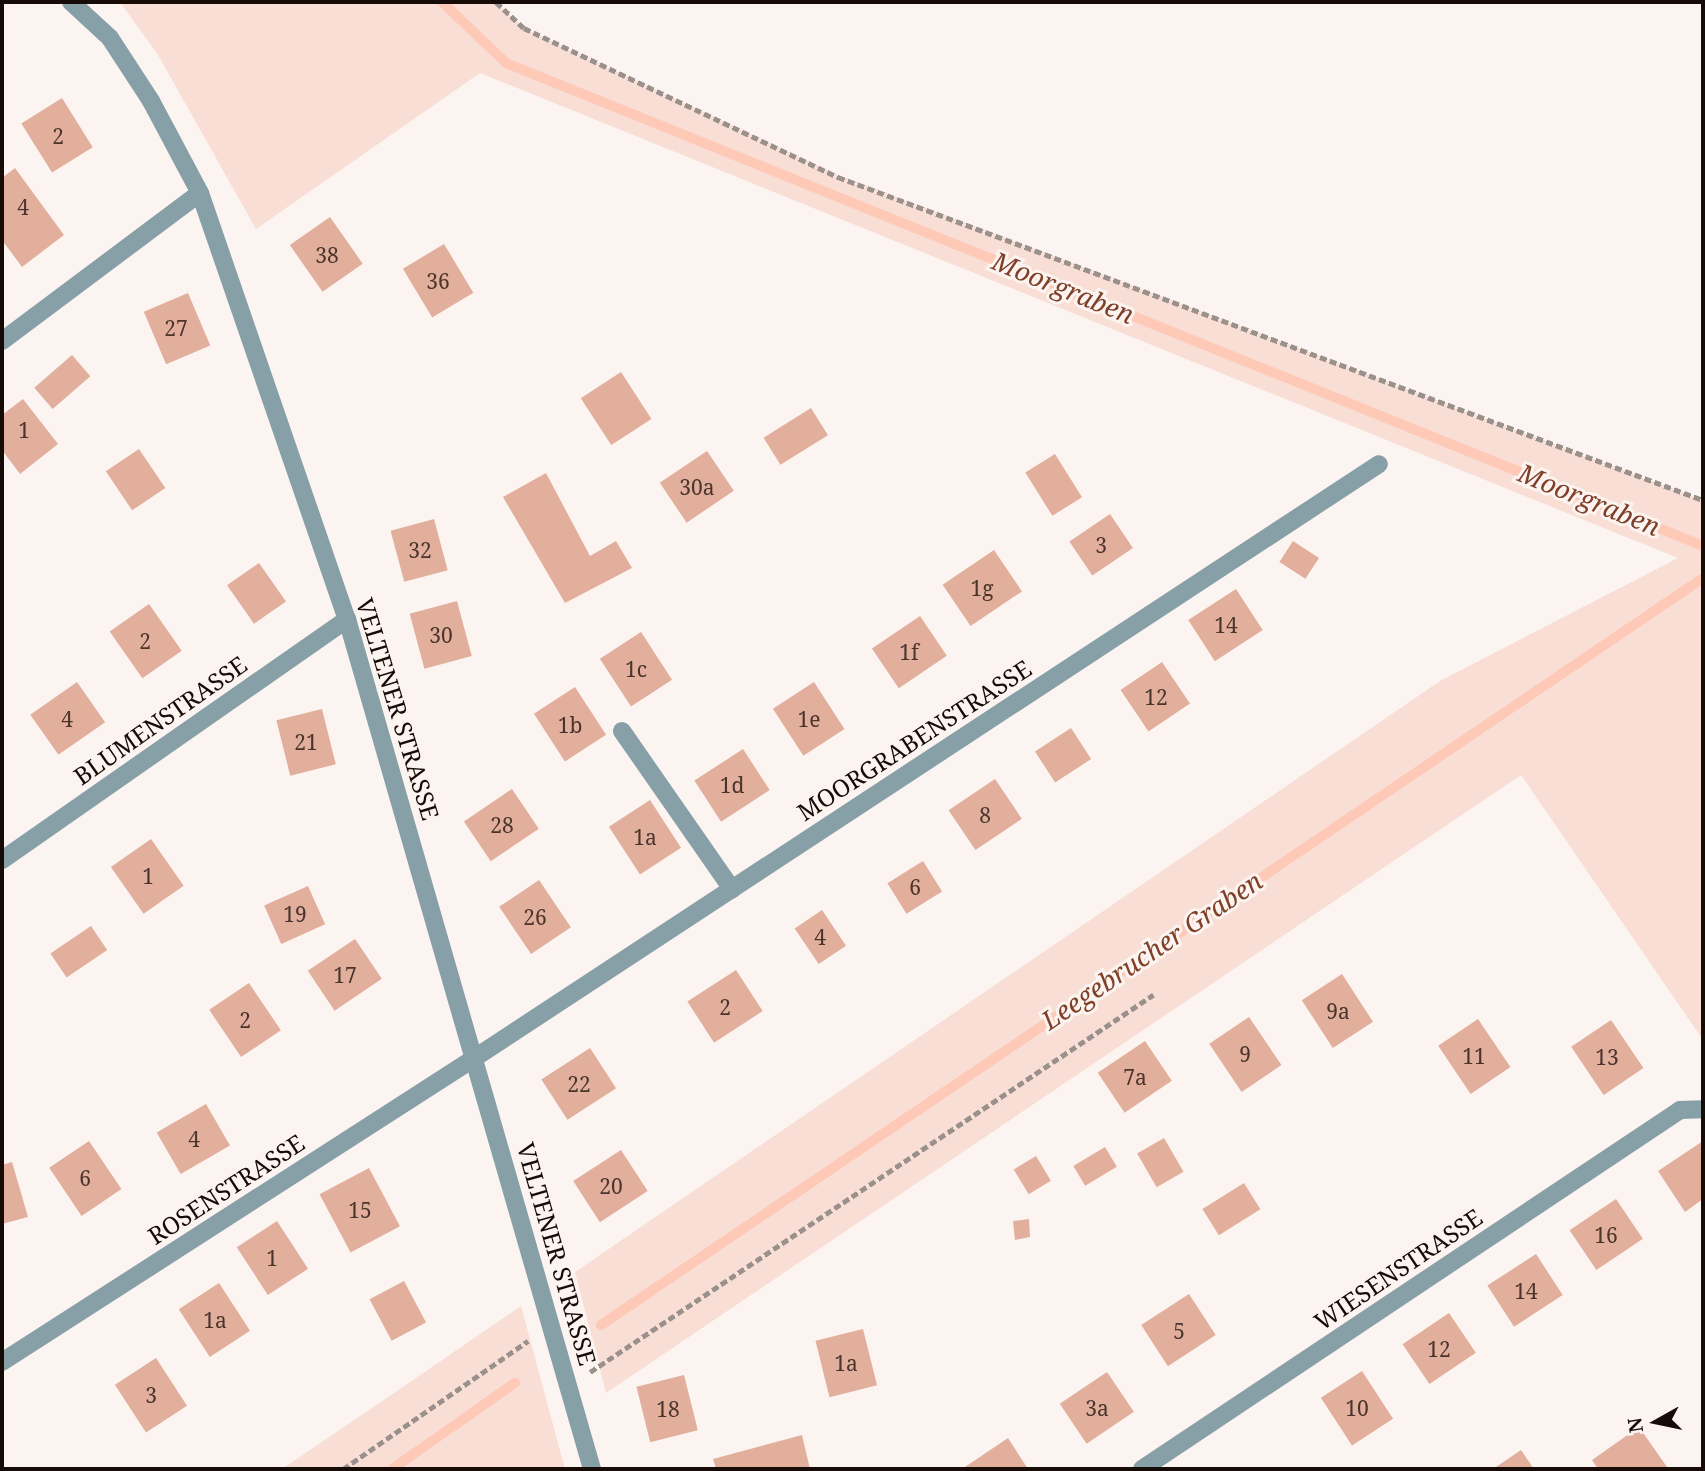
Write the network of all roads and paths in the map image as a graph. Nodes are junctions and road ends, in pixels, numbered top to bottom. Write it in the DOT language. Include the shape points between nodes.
graph roads {
  1 [pos="71,2"];
  2 [pos="496,2"];
  3 [pos="200,193"];
  4 [pos="2,341"];
  5 [pos="1379,464"];
  6 [pos="1703,500"];
  7 [pos="347,619"];
  8 [pos="622,731"];
  9 [pos="2,860"];
  10 [pos="732,889"];
  11 [pos="1153,995"];
  12 [pos="476,1057"];
  13 [pos="1703,1109"];
  14 [pos="552,1324"];
  15 [pos="2,1362"];
  16 [pos="569,1386"];
  17 [pos="342,1469"];
  18 [pos="592,1469"];
  19 [pos="1142,1469"];
  1 -- 3 [label="street, VELTENER STRASSE" via="110,38"];
  2 -- 6 [label="path" via="524,28 838,177"];
  3 -- 4 [label="street"];
  3 -- 7 [label="street, VELTENER STRASSE"];
  5 -- 10 [label="street, MOORGRABENSTRASSE"];
  7 -- 9 [label="street, BLUMENSTRASSE"];
  7 -- 12 [label="street, VELTENER STRASSE"];
  8 -- 10 [label="street"];
  10 -- 12 [label="street, MOORGRABENSTRASSE"];
  11 -- 16 [label="path"];
  12 -- 14 [label="street, VELTENER STRASSE"];
  12 -- 15 [label="street, ROSENSTRASSE"];
  13 -- 19 [label="street, WIESENSTRASSE" via="1680,1110"];
  14 -- 16 [label="street, VELTENER STRASSE"];
  14 -- 17 [label="path"];
  16 -- 18 [label="street, VELTENER STRASSE"];
}
